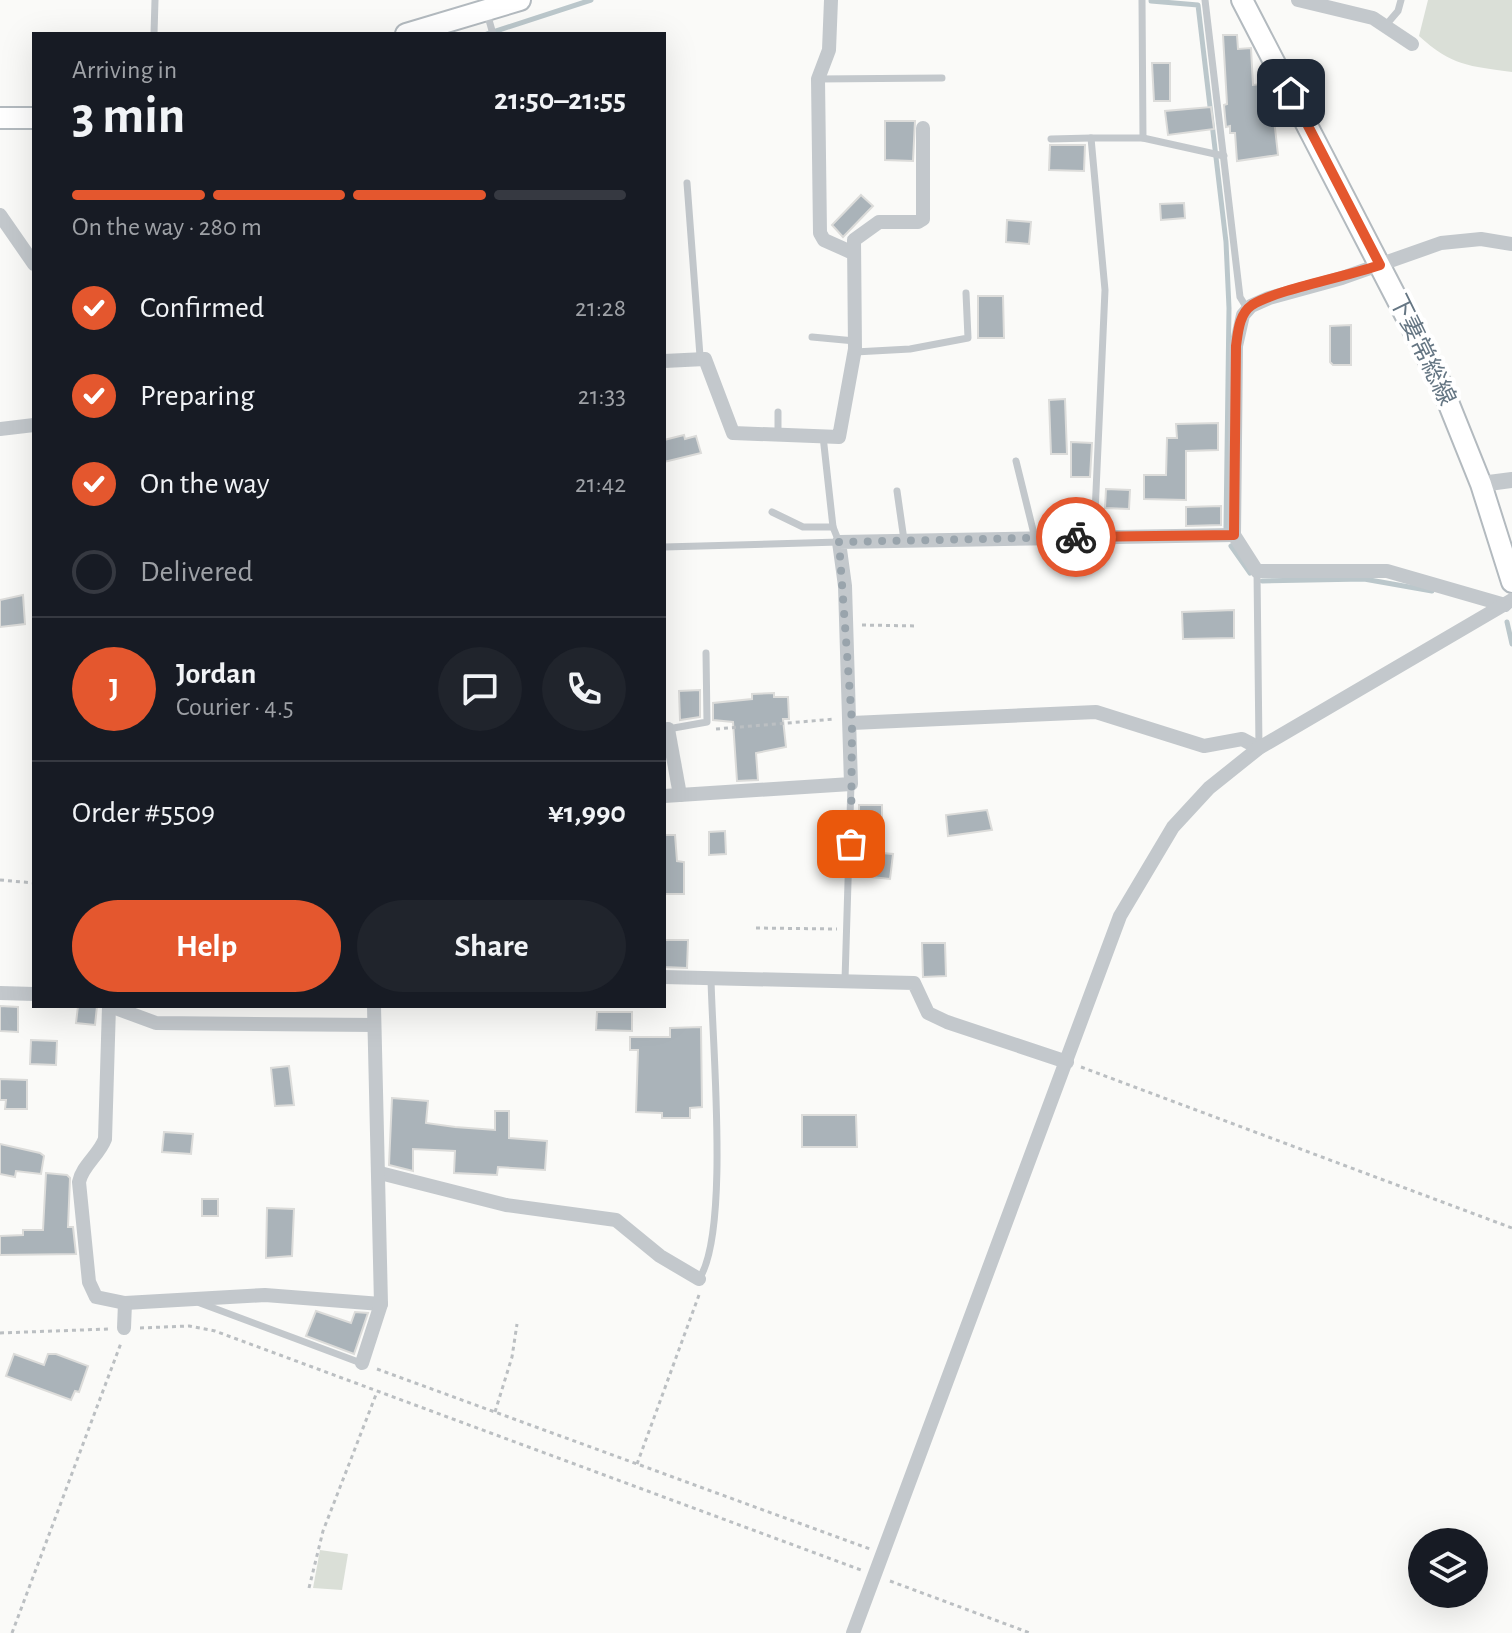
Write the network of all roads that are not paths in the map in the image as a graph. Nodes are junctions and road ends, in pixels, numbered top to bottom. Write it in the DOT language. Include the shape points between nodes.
graph roads {
  1 [pos="155,0"];
  2 [pos="520,0"];
  3 [pos="831,0"];
  4 [pos="1142,0"];
  5 [pos="1205,0"];
  6 [pos="1242,0"];
  7 [pos="1298,0"];
  8 [pos="1401,0"];
  9 [pos="488,17"];
  10 [pos="1386,25"];
  11 [pos="154,32"];
  12 [pos="416,32"];
  13 [pos="492,32"];
  14 [pos="1412,44"];
  15 [pos="942,78"];
  16 [pos="818,79"];
  17 [pos="0,118"];
  18 [pos="32,118"];
  19 [pos="923,128"];
  20 [pos="1091,138"];
  21 [pos="1143,138"];
  22 [pos="1051,139"];
  23 [pos="1220,155"];
  24 [pos="687,183"];
  25 [pos="0,215"];
  26 [pos="1512,244"];
  27 [pos="853,253"];
  28 [pos="32,261"];
  29 [pos="1380,265"];
  30 [pos="966,293"];
  31 [pos="1248,310"];
  32 [pos="812,337"];
  33 [pos="855,346"];
  34 [pos="700,356"];
  35 [pos="666,361"];
  36 [pos="778,412"];
  37 [pos="32,425"];
  38 [pos="0,429"];
  39 [pos="778,436"];
  40 [pos="823,436"];
  41 [pos="1016,461"];
  42 [pos="1512,480"];
  43 [pos="1481,484"];
  44 [pos="897,491"];
  45 [pos="772,512"];
  46 [pos="836,534"];
  47 [pos="1234,535"];
  48 [pos="1094,536"];
  49 [pos="1035,538"];
  50 [pos="904,540"];
  51 [pos="666,547"];
  52 [pos="1257,571"];
  53 [pos="1512,582"];
  54 [pos="1508,603"];
  55 [pos="706,653"];
  56 [pos="851,720"];
  57 [pos="668,729"];
  58 [pos="1259,748"];
  59 [pos="851,784"];
  60 [pos="680,795"];
  61 [pos="666,796"];
  62 [pos="666,977"];
  63 [pos="711,978"];
  64 [pos="845,980"];
  65 [pos="0,993"];
  66 [pos="32,994"];
  67 [pos="114,1008"];
  68 [pos="117,1008"];
  69 [pos="374,1008"];
  70 [pos="374,1025"];
  71 [pos="1067,1062"];
  72 [pos="380,1173"];
  73 [pos="699,1279"];
  74 [pos="183,1298"];
  75 [pos="125,1303"];
  76 [pos="381,1304"];
  77 [pos="124,1328"];
  78 [pos="362,1363"];
  79 [pos="853,1633"];
  1 -- 11 [label="lane"];
  2 -- 9 [label="main road"];
  3 -- 16 [label="street" via="829,50"];
  4 -- 21 [label="lane"];
  5 -- 23 [label="lane"];
  6 -- 29 [label="main road, 下妻常総線"];
  7 -- 10 [label="street" via="1349,10"];
  8 -- 10 [label="lane"];
  9 -- 12 [label="main road"];
  9 -- 13 [label="lane"];
  10 -- 14 [label="street"];
  15 -- 16 [label="lane"];
  16 -- 27 [label="street" via="820,233"];
  17 -- 18 [label="main road"];
  19 -- 27 [label="street" via="923,219 869,226 854,240"];
  20 -- 21 [label="lane"];
  20 -- 22 [label="lane"];
  20 -- 48 [label="lane" via="1105,290"];
  21 -- 23 [label="lane"];
  23 -- 31 [label="lane" via="1240,297"];
  24 -- 34 [label="lane"];
  25 -- 28 [label="street"];
  26 -- 29 [label="street" via="1458,240"];
  27 -- 33 [label="street"];
  29 -- 31 [label="street" via="1269,298"];
  29 -- 43 [label="main road, 下妻常総線" via="1440,382"];
  30 -- 33 [label="lane" via="968,338 910,349"];
  31 -- 47 [label="street" via="1236,346"];
  32 -- 33 [label="lane"];
  33 -- 40 [label="street" via="839,437"];
  34 -- 35 [label="street"];
  34 -- 39 [label="street" via="710,367 730,430"];
  36 -- 39 [label="lane"];
  37 -- 38 [label="street"];
  39 -- 40 [label="street"];
  40 -- 46 [label="lane"];
  41 -- 49 [label="lane"];
  42 -- 43 [label="street"];
  43 -- 53 [label="main road, 下妻常総線"];
  44 -- 50 [label="lane"];
  45 -- 46 [label="lane" via="803,527"];
  46 -- 50 [label="street"];
  46 -- 51 [label="lane" via="745,547"];
  46 -- 56 [label="street"];
  47 -- 48 [label="street"];
  47 -- 52 [label="street"];
  48 -- 49 [label="street"];
  49 -- 50 [label="street"];
  52 -- 54 [label="street" via="1387,571"];
  52 -- 58 [label="lane"];
  54 -- 58 [label="street"];
  55 -- 57 [label="lane" via="707,722"];
  56 -- 58 [label="street" via="1096,712 1204,746 1242,739"];
  56 -- 59 [label="street"];
  57 -- 60 [label="street"];
  58 -- 71 [label="street" via="1203,792 1141,876 1120,916"];
  59 -- 60 [label="street"];
  59 -- 64 [label="lane"];
  60 -- 61 [label="street"];
  62 -- 63 [label="street"];
  63 -- 64 [label="street"];
  63 -- 73 [label="lane" via="716,1214 709,1262"];
  64 -- 71 [label="street" via="914,983 928,1013"];
  65 -- 66 [label="street"];
  67 -- 75 [label="street" via="105,1139 79,1182 92,1291 102,1300"];
  68 -- 70 [label="street" via="156,1023"];
  69 -- 70 [label="street"];
  70 -- 72 [label="street"];
  71 -- 79 [label="street"];
  72 -- 73 [label="street" via="506,1205 616,1220"];
  72 -- 76 [label="street"];
  74 -- 75 [label="street"];
  74 -- 76 [label="street" via="265,1295"];
  74 -- 78 [label="lane"];
  75 -- 77 [label="street"];
  76 -- 78 [label="street"];
}
